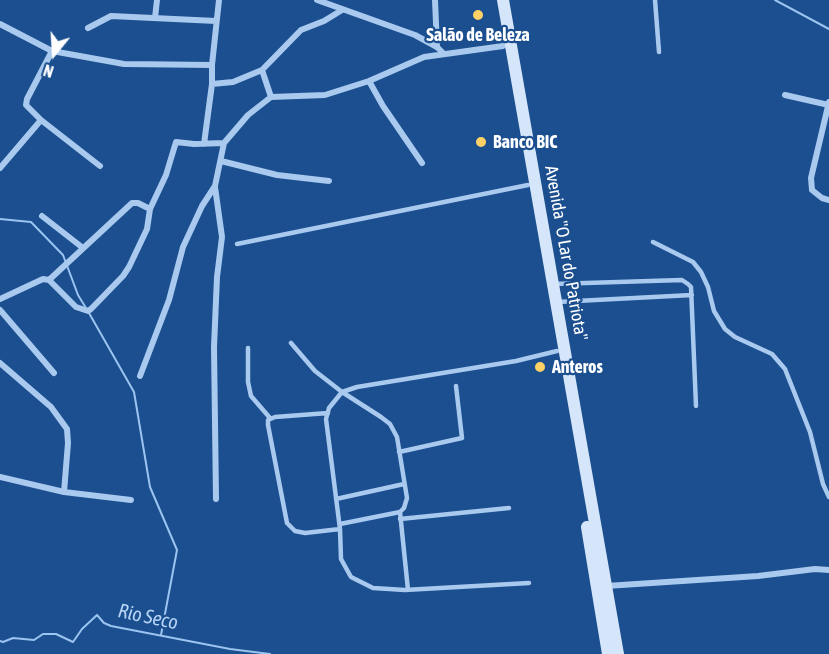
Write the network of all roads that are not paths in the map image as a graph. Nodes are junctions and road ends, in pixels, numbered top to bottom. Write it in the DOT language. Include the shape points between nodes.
graph roads {
  1 [pos="157,0"];
  2 [pos="219,0"];
  3 [pos="317,0"];
  4 [pos="435,0"];
  5 [pos="495,0"];
  6 [pos="503,0"];
  7 [pos="655,0"];
  8 [pos="342,10"];
  9 [pos="155,18"];
  10 [pos="216,21"];
  11 [pos="0,24"];
  12 [pos="88,28"];
  13 [pos="503,46"];
  14 [pos="437,47"];
  15 [pos="52,51"];
  16 [pos="659,52"];
  17 [pos="443,53"];
  18 [pos="212,64"];
  19 [pos="262,70"];
  20 [pos="369,81"];
  21 [pos="212,84"];
  22 [pos="784,95"];
  23 [pos="271,97"];
  24 [pos="829,104"];
  25 [pos="41,120"];
  26 [pos="204,144"];
  27 [pos="224,144"];
  28 [pos="220,161"];
  29 [pos="422,163"];
  30 [pos="100,166"];
  31 [pos="0,168"];
  32 [pos="329,181"];
  33 [pos="528,185"];
  34 [pos="214,186"];
  35 [pos="829,200"];
  36 [pos="150,209"];
  37 [pos="42,216"];
  38 [pos="653,242"];
  39 [pos="237,244"];
  40 [pos="83,248"];
  41 [pos="49,280"];
  42 [pos="554,284"];
  43 [pos="692,295"];
  44 [pos="0,298"];
  45 [pos="557,302"];
  46 [pos="0,310"];
  47 [pos="291,343"];
  48 [pos="248,348"];
  49 [pos="557,351"];
  50 [pos="0,363"];
  51 [pos="54,373"];
  52 [pos="140,376"];
  53 [pos="456,386"];
  54 [pos="342,392"];
  55 [pos="696,406"];
  56 [pos="327,413"];
  57 [pos="270,418"];
  58 [pos="399,452"];
  59 [pos="0,477"];
  60 [pos="404,484"];
  61 [pos="64,492"];
  62 [pos="829,497"];
  63 [pos="216,499"];
  64 [pos="336,499"];
  65 [pos="131,500"];
  66 [pos="509,508"];
  67 [pos="400,512"];
  68 [pos="400,519"];
  69 [pos="340,527"];
  70 [pos="829,570"];
  71 [pos="529,583"];
  72 [pos="606,586"];
  73 [pos="408,590"];
  74 [pos="608,654"];
  75 [pos="618,654"];
  1 -- 9 [label="street"];
  2 -- 10 [label="street"];
  3 -- 8 [label="street"];
  4 -- 14 [label="street"];
  5 -- 13 [label="main road, Avenida \"O Lar do Patriota\""];
  6 -- 42 [label="main road, Avenida \"O Lar do Patriota\""];
  7 -- 16 [label="lane"];
  8 -- 14 [label="street" via="415,35"];
  8 -- 19 [label="street" via="301,30"];
  9 -- 10 [label="street"];
  9 -- 12 [label="street" via="111,16"];
  10 -- 18 [label="street"];
  11 -- 15 [label="street"];
  13 -- 17 [label="street"];
  13 -- 33 [label="main road, Avenida \"O Lar do Patriota\""];
  14 -- 17 [label="street"];
  15 -- 18 [label="street" via="124,64"];
  15 -- 25 [label="street" via="27,99 29,109"];
  17 -- 20 [label="street"];
  18 -- 21 [label="street"];
  19 -- 21 [label="street" via="233,82"];
  19 -- 23 [label="street"];
  20 -- 23 [label="street" via="325,95"];
  20 -- 29 [label="street"];
  21 -- 26 [label="street"];
  22 -- 24 [label="street"];
  23 -- 27 [label="street" via="248,115"];
  24 -- 35 [label="street" via="811,178 812,190"];
  25 -- 30 [label="street"];
  25 -- 31 [label="street"];
  26 -- 27 [label="street"];
  26 -- 36 [label="street" via="176,142"];
  27 -- 28 [label="street"];
  28 -- 32 [label="street" via="277,175"];
  28 -- 34 [label="street"];
  33 -- 39 [label="lane"];
  33 -- 49 [label="main road, Avenida \"O Lar do Patriota\""];
  34 -- 52 [label="street" via="183,247"];
  34 -- 63 [label="street" via="222,237 214,347"];
  36 -- 40 [label="street" via="132,203"];
  36 -- 41 [label="street" via="147,229 129,267 91,309 76,307"];
  37 -- 40 [label="street"];
  38 -- 62 [label="lane" via="693,262 702,272 714,311 725,329 772,354 785,369 810,432"];
  40 -- 41 [label="street"];
  41 -- 44 [label="street" via="43,279"];
  42 -- 43 [label="lane" via="682,280 691,287"];
  42 -- 45 [label="main road, Avenida \"O Lar do Patriota\""];
  43 -- 45 [label="lane"];
  43 -- 55 [label="lane"];
  45 -- 72 [label="main road, Avenida \"O Lar do Patriota\""];
  46 -- 51 [label="street"];
  47 -- 54 [label="lane"];
  48 -- 57 [label="lane" via="251,396"];
  49 -- 54 [label="lane"];
  49 -- 74 [label="main road, Avenida \"O Lar do Patriota\""];
  50 -- 61 [label="street" via="51,407 67,429"];
  53 -- 58 [label="lane" via="462,438"];
  54 -- 56 [label="lane"];
  54 -- 58 [label="lane" via="390,424"];
  56 -- 57 [label="lane"];
  56 -- 64 [label="lane"];
  57 -- 69 [label="lane" via="268,425 287,523 295,531 305,533"];
  58 -- 60 [label="lane"];
  59 -- 61 [label="street"];
  60 -- 64 [label="lane"];
  60 -- 67 [label="lane" via="406,498"];
  61 -- 65 [label="street"];
  64 -- 69 [label="lane"];
  66 -- 68 [label="lane"];
  67 -- 68 [label="lane"];
  67 -- 69 [label="lane"];
  68 -- 73 [label="lane"];
  69 -- 73 [label="lane" via="341,559 351,578 374,588"];
  70 -- 72 [label="street"];
  71 -- 73 [label="lane"];
  72 -- 75 [label="main road, Avenida \"O Lar do Patriota\""];
}
